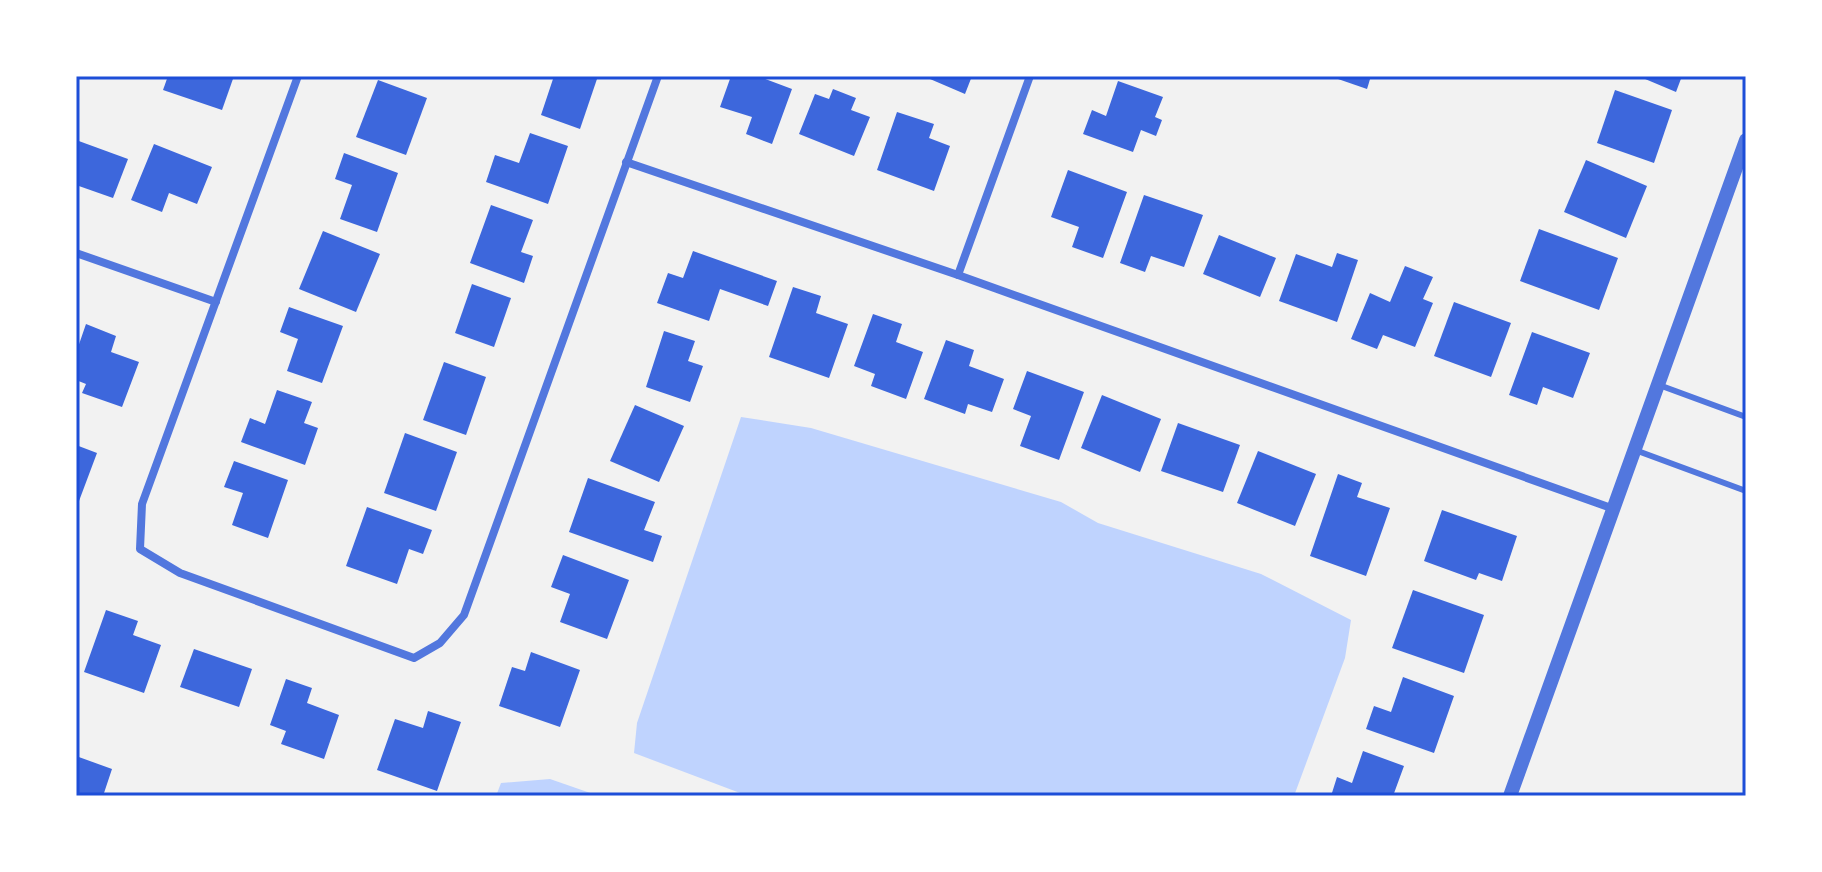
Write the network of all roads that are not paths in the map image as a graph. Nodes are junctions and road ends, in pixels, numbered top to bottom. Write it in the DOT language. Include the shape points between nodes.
graph roads {
  1 [pos="298,76"];
  2 [pos="658,76"];
  3 [pos="1030,76"];
  4 [pos="1746,140"];
  5 [pos="626,162"];
  6 [pos="76,253"];
  7 [pos="958,275"];
  8 [pos="216,302"];
  9 [pos="1659,385"];
  10 [pos="1746,417"];
  11 [pos="1635,450"];
  12 [pos="1746,491"];
  13 [pos="1614,509"];
  14 [pos="1510,796"];
  1 -- 8 [label="street"];
  2 -- 5 [label="street"];
  3 -- 7 [label="street"];
  4 -- 9 [label="street"];
  5 -- 7 [label="street"];
  5 -- 8 [label="street" via="464,615 440,643 414,658 180,573 140,549 142,504"];
  6 -- 8 [label="street"];
  7 -- 13 [label="street"];
  9 -- 10 [label="lane"];
  9 -- 11 [label="street"];
  11 -- 12 [label="lane"];
  11 -- 13 [label="street"];
  13 -- 14 [label="street"];
}
